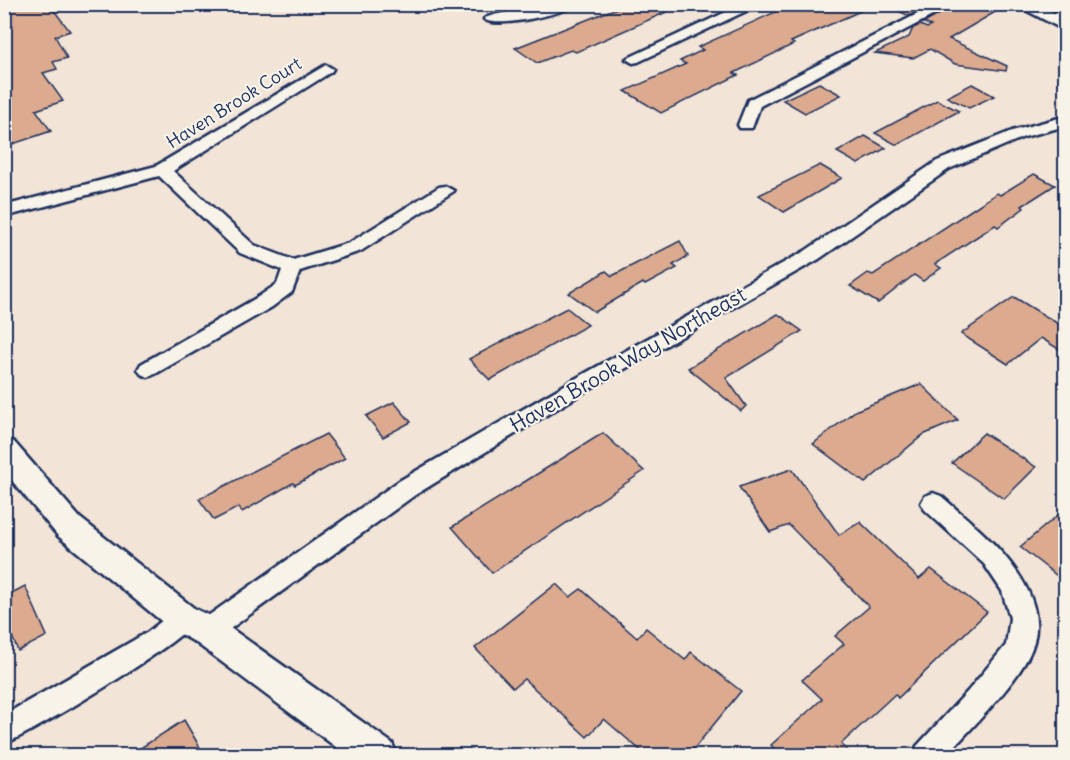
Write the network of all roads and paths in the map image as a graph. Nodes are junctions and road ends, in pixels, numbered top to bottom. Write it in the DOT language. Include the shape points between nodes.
graph roads {
  1 [pos="570,4"];
  2 [pos="755,4"];
  3 [pos="949,4"];
  4 [pos="1022,4"];
  5 [pos="491,18"];
  6 [pos="1065,26"];
  7 [pos="633,59"];
  8 [pos="326,69"];
  9 [pos="1065,121"];
  10 [pos="746,125"];
  11 [pos="162,170"];
  12 [pos="445,191"];
  13 [pos="4,212"];
  14 [pos="292,267"];
  15 [pos="148,369"];
  16 [pos="4,450"];
  17 [pos="933,502"];
  18 [pos="195,625"];
  19 [pos="4,731"];
  20 [pos="379,756"];
  21 [pos="927,756"];
  1 -- 5 [label="street" via="531,15"];
  2 -- 7 [label="street"];
  3 -- 10 [label="street" via="753,103"];
  4 -- 6 [label="street"];
  8 -- 11 [label="street, Haven Brook Court"];
  9 -- 18 [label="street, Haven Brook Way Northeast" via="1018,134 943,165 812,255 407,488"];
  11 -- 13 [label="street, Haven Brook Court"];
  11 -- 14 [label="street" via="248,249"];
  12 -- 14 [label="street" via="356,247"];
  14 -- 15 [label="street" via="285,287 266,302"];
  16 -- 18 [label="street" via="69,527"];
  17 -- 21 [label="street" via="993,556 1013,587 1023,618 1018,650"];
  18 -- 19 [label="street, Haven Brook Way Northeast" via="157,640"];
  18 -- 20 [label="street"];
}
